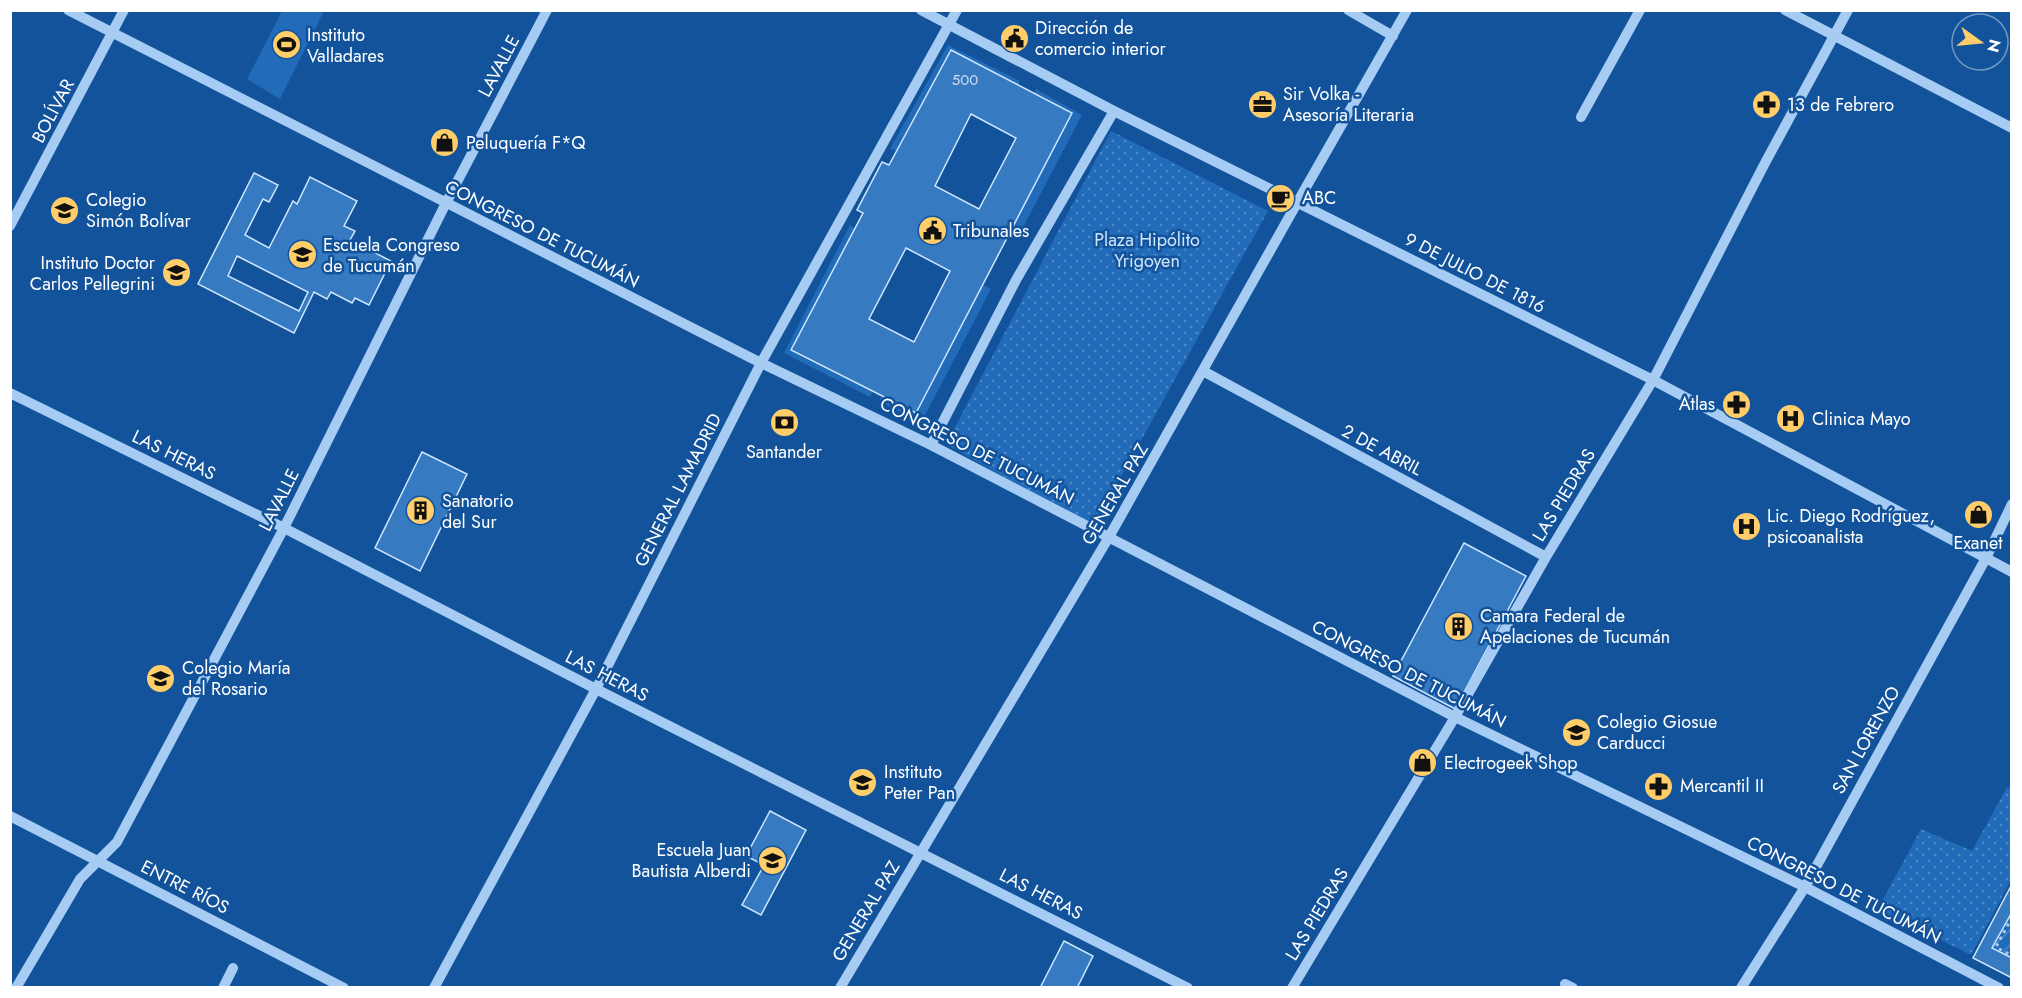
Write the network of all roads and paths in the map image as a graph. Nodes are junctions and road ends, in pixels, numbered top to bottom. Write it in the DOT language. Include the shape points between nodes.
graph roads {
  1 [pos="68,10"];
  2 [pos="124,10"];
  3 [pos="547,10"];
  4 [pos="921,10"];
  5 [pos="957,10"];
  6 [pos="1348,10"];
  7 [pos="1407,10"];
  8 [pos="1640,10"];
  9 [pos="1785,10"];
  10 [pos="1848,10"];
  11 [pos="949,25"];
  12 [pos="112,33"];
  13 [pos="1393,36"];
  14 [pos="1836,36"];
  15 [pos="1114,111"];
  16 [pos="1581,117"];
  17 [pos="2012,128"];
  18 [pos="446,203"];
  19 [pos="1297,203"];
  20 [pos="10,226"];
  21 [pos="761,363"];
  22 [pos="1203,371"];
  23 [pos="1653,380"];
  24 [pos="10,393"];
  25 [pos="931,445"];
  26 [pos="2012,504"];
  27 [pos="284,528"];
  28 [pos="1109,537"];
  29 [pos="1546,557"];
  30 [pos="1986,558"];
  31 [pos="2012,572"];
  32 [pos="596,690"];
  33 [pos="1455,717"];
  34 [pos="10,816"];
  35 [pos="920,852"];
  36 [pos="98,861"];
  37 [pos="1805,887"];
  38 [pos="2012,917"];
  39 [pos="2012,956"];
  40 [pos="233,968"];
  41 [pos="16,987"];
  42 [pos="223,987"];
  43 [pos="344,987"];
  44 [pos="434,987"];
  45 [pos="840,987"];
  46 [pos="1188,987"];
  47 [pos="1292,987"];
  48 [pos="1741,987"];
  49 [pos="1999,987"];
  1 -- 12 [label="street, CONGRESO DE TUCUMÁN"];
  2 -- 12 [label="street, BOLÍVAR"];
  3 -- 18 [label="street, LAVALLE"];
  4 -- 11 [label="street, 9 DE JULIO DE 1816"];
  5 -- 11 [label="street, GENERAL LAMADRID"];
  6 -- 13 [label="street"];
  7 -- 13 [label="street, GENERAL PAZ"];
  8 -- 16 [label="street"];
  9 -- 14 [label="street"];
  10 -- 14 [label="street, LAS PIEDRAS"];
  11 -- 15 [label="street, 9 DE JULIO DE 1816"];
  11 -- 21 [label="street, GENERAL LAMADRID"];
  12 -- 18 [label="street, CONGRESO DE TUCUMÁN"];
  12 -- 20 [label="street, BOLÍVAR"];
  13 -- 19 [label="street, GENERAL PAZ"];
  14 -- 17 [label="street"];
  14 -- 23 [label="street, LAS PIEDRAS" via="1765,163"];
  15 -- 19 [label="street, 9 DE JULIO DE 1816"];
  15 -- 25 [label="street" via="1016,280"];
  18 -- 21 [label="street, CONGRESO DE TUCUMÁN"];
  18 -- 27 [label="street, LAVALLE"];
  19 -- 22 [label="street, GENERAL PAZ"];
  19 -- 23 [label="street, 9 DE JULIO DE 1816"];
  21 -- 25 [label="street, CONGRESO DE TUCUMÁN"];
  21 -- 32 [label="street, GENERAL LAMADRID"];
  22 -- 28 [label="street, GENERAL PAZ"];
  22 -- 29 [label="street, 2 DE ABRIL"];
  23 -- 29 [label="street, LAS PIEDRAS"];
  23 -- 30 [label="street, 9 DE JULIO DE 1816"];
  24 -- 27 [label="street, LAS HERAS"];
  25 -- 28 [label="street, CONGRESO DE TUCUMÁN"];
  26 -- 30 [label="street, SAN LORENZO"];
  27 -- 32 [label="street, LAS HERAS"];
  27 -- 36 [label="street, LAVALLE" via="117,842"];
  28 -- 33 [label="street, CONGRESO DE TUCUMÁN"];
  28 -- 35 [label="street, GENERAL PAZ"];
  29 -- 33 [label="street, LAS PIEDRAS"];
  30 -- 31 [label="street, 9 DE JULIO DE 1816"];
  30 -- 37 [label="street, SAN LORENZO"];
  32 -- 35 [label="street, LAS HERAS"];
  32 -- 44 [label="street, GENERAL LAMADRID"];
  33 -- 37 [label="street, CONGRESO DE TUCUMÁN"];
  33 -- 47 [label="street, LAS PIEDRAS"];
  34 -- 36 [label="street, ENTRE RÍOS"];
  35 -- 45 [label="street, GENERAL PAZ"];
  35 -- 46 [label="street, LAS HERAS"];
  36 -- 41 [label="street, LAVALLE" via="80,879"];
  36 -- 43 [label="street, ENTRE RÍOS"];
  37 -- 48 [label="street, SAN LORENZO"];
  37 -- 49 [label="street, CONGRESO DE TUCUMÁN"];
  38 -- 39 [label="path" via="1996,947"];
  40 -- 42 [label="street"];
}
